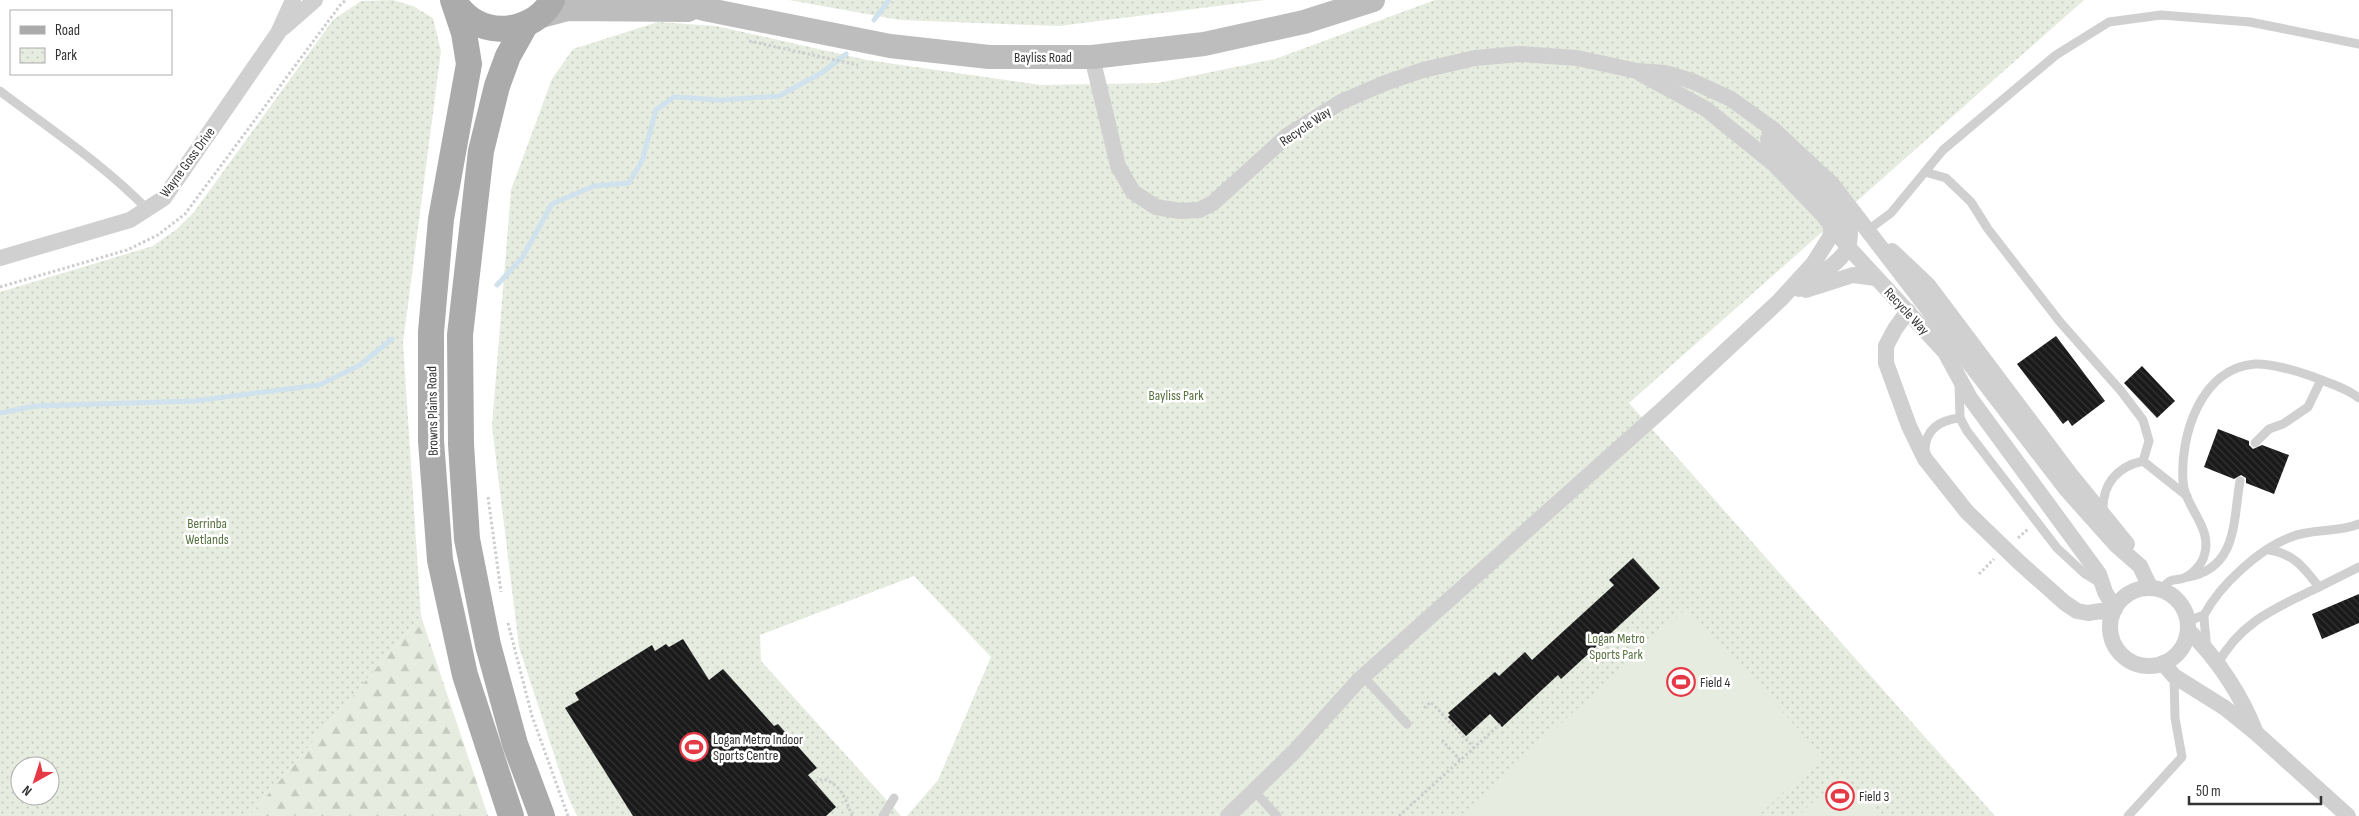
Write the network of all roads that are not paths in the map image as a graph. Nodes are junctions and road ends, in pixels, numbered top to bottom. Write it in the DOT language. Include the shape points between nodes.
graph roads {
  1 [pos="293,0"];
  2 [pos="316,0"];
  3 [pos="452,0"];
  4 [pos="668,0"];
  5 [pos="1373,0"];
  6 [pos="709,10"];
  7 [pos="539,14"];
  8 [pos="278,33"];
  9 [pos="2359,44"];
  10 [pos="1092,58"];
  11 [pos="1637,71"];
  12 [pos="0,91"];
  13 [pos="1731,99"];
  14 [pos="1925,172"];
  15 [pos="147,209"];
  16 [pos="1832,226"];
  17 [pos="1868,230"];
  18 [pos="1848,247"];
  19 [pos="0,258"];
  20 [pos="1876,278"];
  21 [pos="1796,292"];
  22 [pos="1780,300"];
  23 [pos="1908,311"];
  24 [pos="1960,379"];
  25 [pos="2321,380"];
  26 [pos="2359,398"];
  27 [pos="1960,418"];
  28 [pos="2256,443"];
  29 [pos="1925,459"];
  30 [pos="2143,461"];
  31 [pos="2240,481"];
  32 [pos="2187,496"];
  33 [pos="2103,512"];
  34 [pos="2359,524"];
  35 [pos="2270,550"];
  36 [pos="2140,566"];
  37 [pos="2359,567"];
  38 [pos="2186,578"];
  39 [pos="2102,584"];
  40 [pos="2319,587"];
  41 [pos="2156,588"];
  42 [pos="2114,612"];
  43 [pos="2204,615"];
  44 [pos="2188,626"];
  45 [pos="2206,650"];
  46 [pos="2217,666"];
  47 [pos="2168,670"];
  48 [pos="1363,676"];
  49 [pos="1407,724"];
  50 [pos="2256,733"];
  51 [pos="1255,792"];
  52 [pos="894,798"];
  53 [pos="511,816"];
  54 [pos="542,816"];
  55 [pos="883,816"];
  56 [pos="1228,816"];
  57 [pos="1277,816"];
  58 [pos="2128,816"];
  59 [pos="2348,816"];
  1 -- 8 [label="street, Wayne Goss Drive"];
  2 -- 8 [label="street, Wayne Goss Drive"];
  3 -- 7 [label="main road" via="463,14 493,28 510,29"];
  3 -- 53 [label="main road, Browns Plains Road" via="464,33 469,64 441,219 431,332 431,441 440,560 465,675"];
  4 -- 6 [label="street, Bayliss Road"];
  5 -- 10 [label="street, Bayliss Road" via="1304,22 1204,44"];
  6 -- 7 [label="street, Bayliss Road" via="568,9"];
  6 -- 10 [label="street, Bayliss Road" via="890,46 988,57"];
  7 -- 54 [label="main road, Browns Plains Road" via="508,56 481,152 460,335 460,444 468,539 488,645 515,744"];
  8 -- 15 [label="street, Wayne Goss Drive" via="164,198"];
  9 -- 14 [label="lane" via="2250,22 2161,15 2109,22 2056,55 1943,150"];
  10 -- 11 [label="street, Recycle Way" via="1121,173 1133,192 1156,207 1180,211 1199,210 1213,203 1288,135 1341,102 1423,70 1475,58 1519,54 1577,58"];
  11 -- 13 [label="street, Recycle Way" via="1665,73 1692,81"];
  11 -- 16 [label="street, Recycle Way" via="1712,114 1774,164"];
  12 -- 15 [label="lane" via="106,171"];
  13 -- 17 [label="street, Recycle Way" via="1806,157"];
  13 -- 18 [label="street" via="1805,174 1845,221 1850,231"];
  14 -- 17 [label="lane" via="1891,213"];
  14 -- 30 [label="lane" via="1946,178 1971,202 1988,230 2060,322 2143,420 2149,440"];
  15 -- 19 [label="street, Wayne Goss Drive" via="130,220"];
  16 -- 18 [label="street, Recycle Way"];
  16 -- 22 [label="street" via="1830,237 1813,264"];
  17 -- 33 [label="street" via="1928,286 2070,474"];
  17 -- 36 [label="street" via="1874,242 2066,489 2098,526"];
  18 -- 20 [label="street, Recycle Way"];
  18 -- 21 [label="street" via="1835,262"];
  20 -- 21 [label="street" via="1853,275"];
  20 -- 23 [label="street, Recycle Way"];
  21 -- 22 [label="street"];
  22 -- 48 [label="street" via="1664,408"];
  23 -- 24 [label="street, Recycle Way" via="1945,352"];
  23 -- 29 [label="street" via="1894,328 1886,346 1886,363"];
  24 -- 27 [label="lane"];
  24 -- 39 [label="street, Recycle Way" via="1970,398 2099,574"];
  25 -- 26 [label="lane" via="2349,390"];
  25 -- 28 [label="lane" via="2308,406 2283,424 2269,429"];
  25 -- 32 [label="lane" via="2300,372 2256,364 2220,376 2201,399 2187,435 2183,482"];
  27 -- 29 [label="lane" via="1939,422 1931,430 1925,441"];
  27 -- 39 [label="lane" via="2057,548 2085,574"];
  29 -- 42 [label="street" via="1967,512 2065,603 2077,611"];
  30 -- 32 [label="lane"];
  30 -- 33 [label="lane" via="2124,468 2106,486 2102,498"];
  31 -- 38 [label="lane" via="2231,544 2226,555 2199,575"];
  32 -- 38 [label="lane" via="2201,523 2206,542 2204,556"];
  33 -- 36 [label="street" via="2126,541"];
  34 -- 35 [label="lane" via="2346,529 2292,536"];
  35 -- 40 [label="lane" via="2285,552"];
  35 -- 43 [label="lane" via="2226,583"];
  36 -- 41 [label="street"];
  37 -- 40 [label="lane"];
  38 -- 41 [label="lane" via="2170,580"];
  39 -- 42 [label="street, Recycle Way"];
  40 -- 46 [label="lane" via="2252,622 2232,641"];
  41 -- 42 [label="street" via="2138,589 2127,594"];
  41 -- 44 [label="street" via="2179,602"];
  42 -- 47 [label="street" via="2111,636 2126,658 2137,664"];
  43 -- 44 [label="lane"];
  43 -- 45 [label="lane"];
  44 -- 45 [label="street"];
  44 -- 47 [label="street" via="2180,650"];
  45 -- 46 [label="street"];
  46 -- 50 [label="street" via="2246,707"];
  47 -- 50 [label="street"];
  47 -- 58 [label="lane" via="2182,757"];
  48 -- 49 [label="lane"];
  48 -- 51 [label="street"];
  50 -- 59 [label="street"];
  51 -- 56 [label="street"];
  51 -- 57 [label="lane"];
  52 -- 55 [label="lane"];
}
